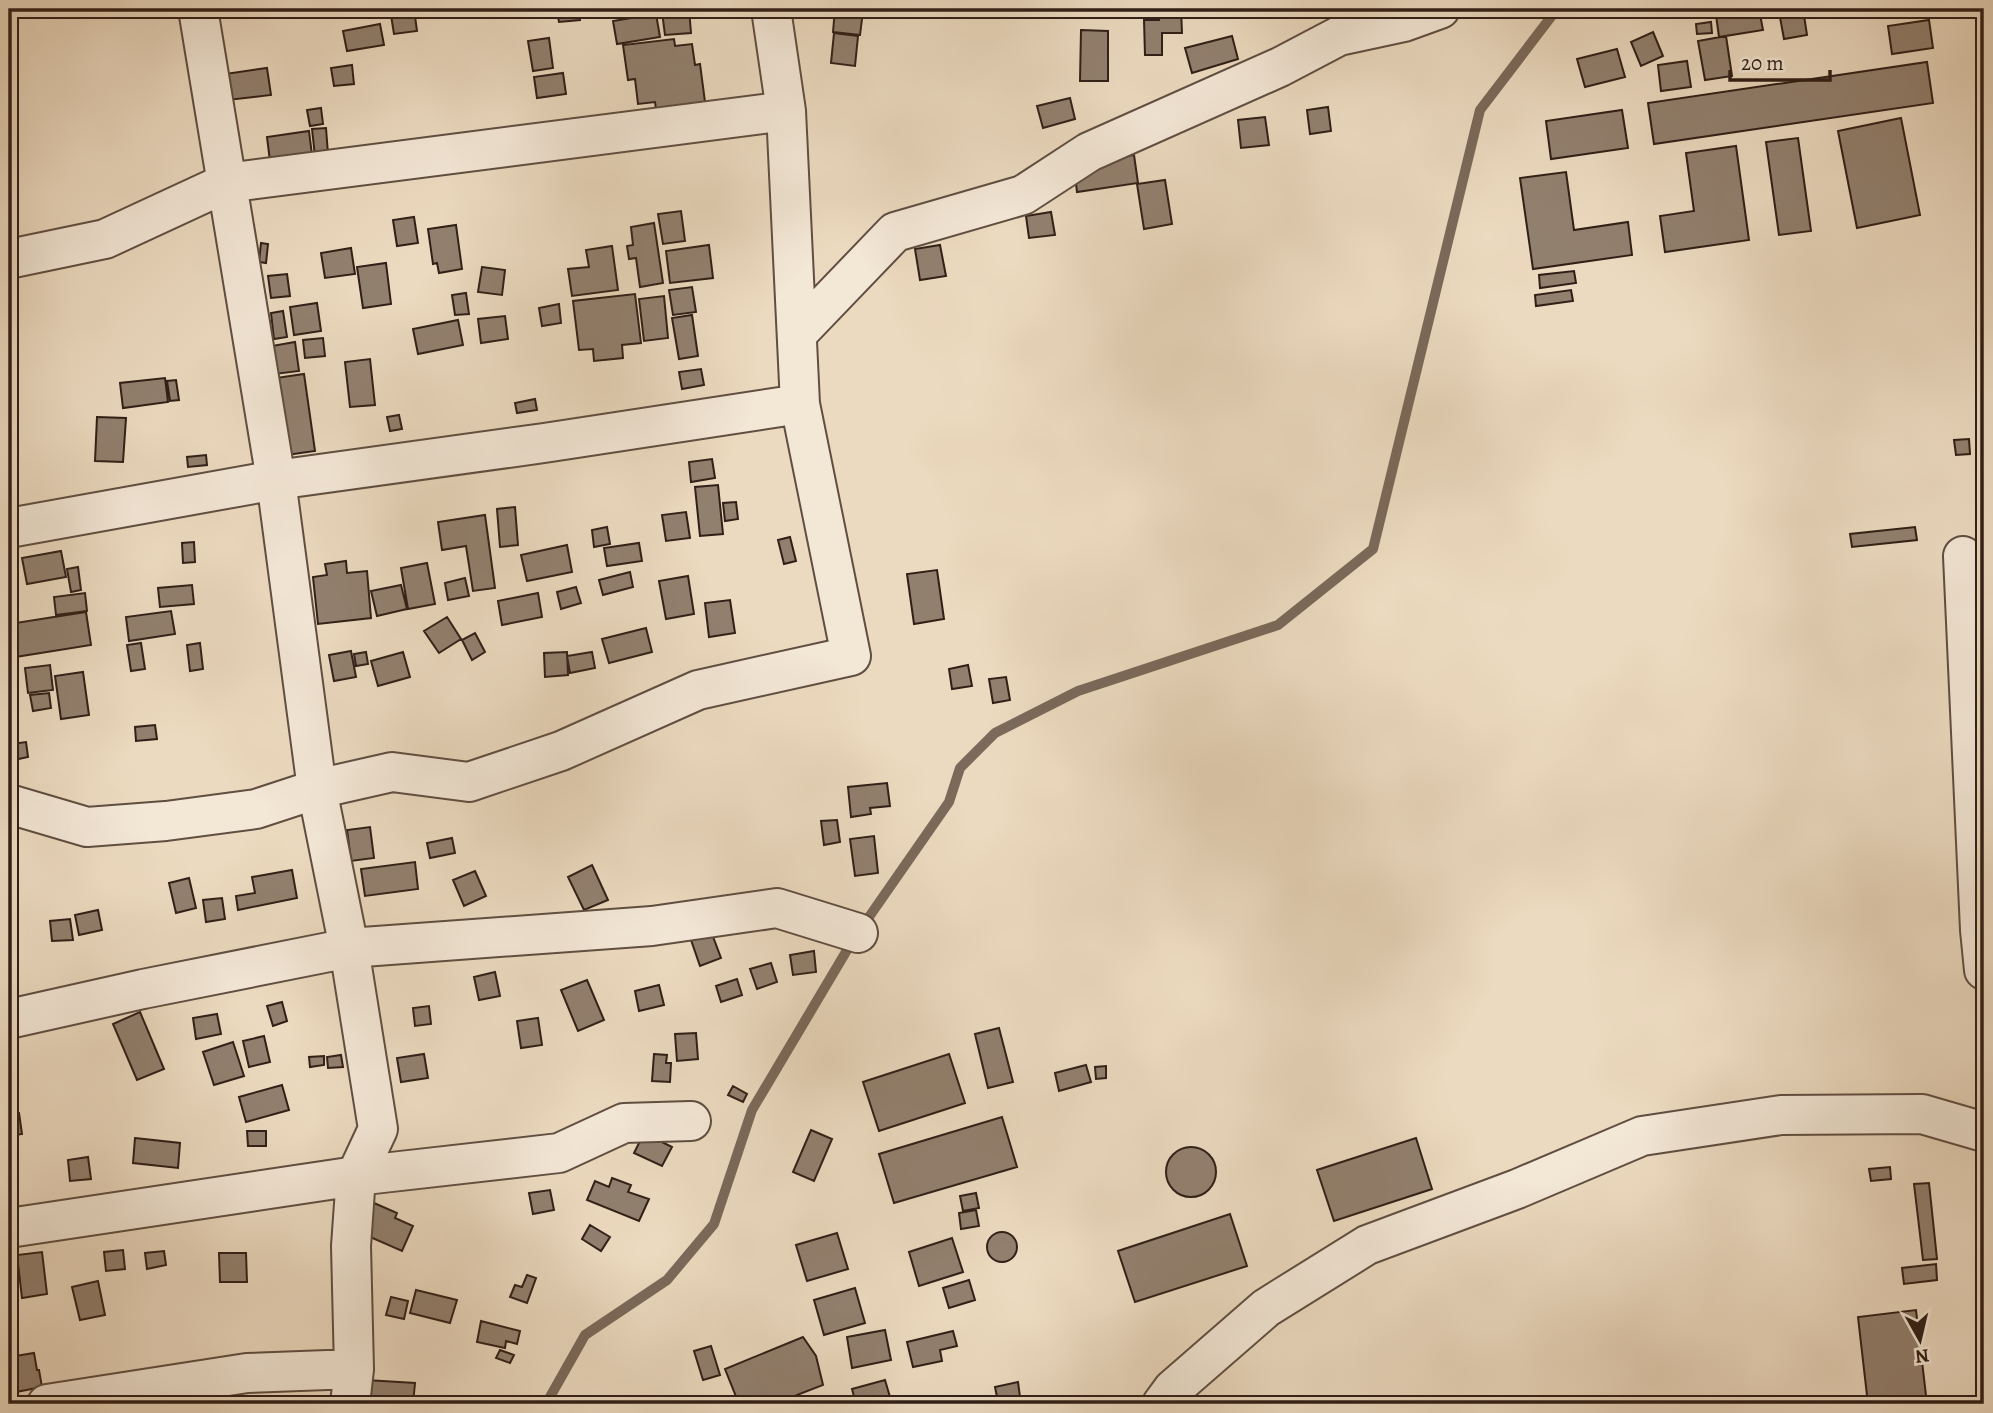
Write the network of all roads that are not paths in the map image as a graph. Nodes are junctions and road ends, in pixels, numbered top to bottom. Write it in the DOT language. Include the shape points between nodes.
graph roads {
  1 [pos="198,9"];
  2 [pos="771,9"];
  3 [pos="1440,9"];
  4 [pos="786,111"];
  5 [pos="226,183"];
  6 [pos="9,259"];
  7 [pos="797,334"];
  8 [pos="800,404"];
  9 [pos="276,480"];
  10 [pos="9,528"];
  11 [pos="1963,556"];
  12 [pos="317,789"];
  13 [pos="9,804"];
  14 [pos="858,933"];
  15 [pos="349,948"];
  16 [pos="1984,971"];
  17 [pos="9,1019"];
  18 [pos="691,1121"];
  19 [pos="1984,1132"];
  20 [pos="356,1176"];
  21 [pos="9,1228"];
  22 [pos="352,1387"];
  23 [pos="47,1404"];
  24 [pos="1162,1404"];
  1 -- 5 [label="street"];
  2 -- 4 [label="street"];
  3 -- 7 [label="street" via="1339,36 1088,152 1023,195 895,232"];
  4 -- 5 [label="street"];
  4 -- 7 [label="street"];
  5 -- 6 [label="street" via="105,239"];
  5 -- 9 [label="street"];
  7 -- 8 [label="street"];
  8 -- 9 [label="street"];
  8 -- 12 [label="street" via="851,656 698,690 561,751 469,782 392,772"];
  9 -- 10 [label="street"];
  9 -- 12 [label="street"];
  11 -- 16 [label="street"];
  12 -- 13 [label="street" via="256,808 87,827"];
  12 -- 15 [label="street"];
  14 -- 15 [label="street" via="777,908 652,926"];
  15 -- 17 [label="street"];
  15 -- 20 [label="street" via="378,1129"];
  18 -- 20 [label="street" via="624,1123 559,1153"];
  19 -- 24 [label="street" via="1922,1114 1781,1115 1642,1136 1367,1245 1266,1308 1172,1389"];
  20 -- 21 [label="street"];
  20 -- 22 [label="street" via="351,1246"];
  22 -- 23 [label="street" via="247,1373"];
}
